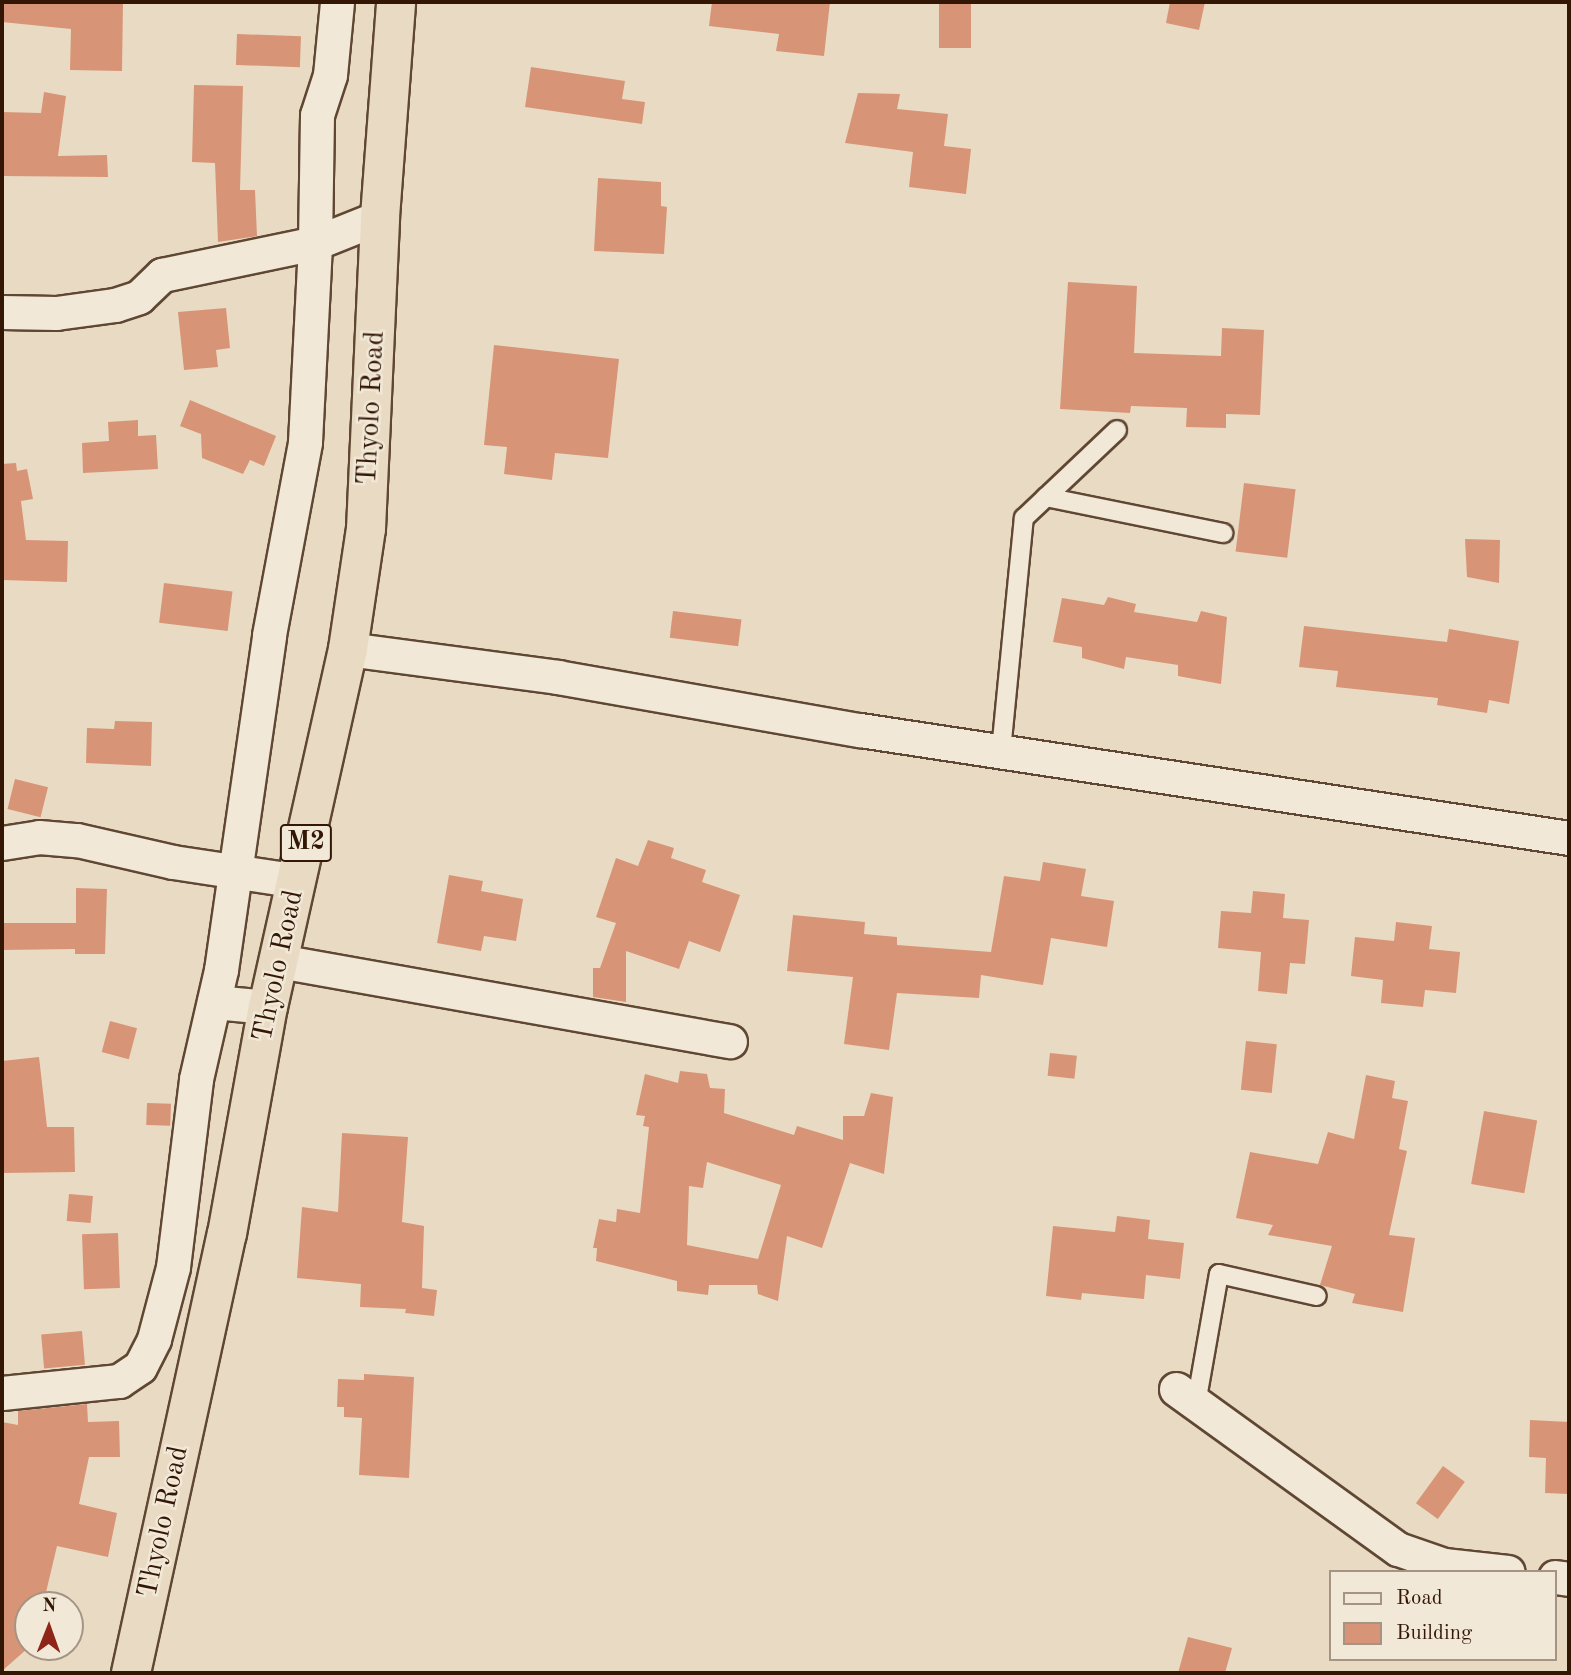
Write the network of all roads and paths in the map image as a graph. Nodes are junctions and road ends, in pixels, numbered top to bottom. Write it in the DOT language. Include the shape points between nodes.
graph roads {
  1 [pos="337,2"];
  2 [pos="396,2"];
  3 [pos="380,217"];
  4 [pos="315,243"];
  5 [pos="2,312"];
  6 [pos="1117,430"];
  7 [pos="1046,496"];
  8 [pos="1223,533"];
  9 [pos="348,649"];
  10 [pos="1001,751"];
  11 [pos="1569,838"];
  12 [pos="2,843"];
  13 [pos="237,871"];
  14 [pos="298,881"];
  15 [pos="279,961"];
  16 [pos="214,1002"];
  17 [pos="268,1007"];
  18 [pos="730,1041"];
  19 [pos="227,1234"];
  20 [pos="177,1247"];
  21 [pos="1317,1296"];
  22 [pos="2,1393"];
  23 [pos="1186,1396"];
  24 [pos="1490,1570"];
  25 [pos="131,1673"];
  1 -- 4 [label="street" via="330,75 317,115"];
  2 -- 3 [label="highway, Thyolo Road / M2"];
  3 -- 4 [label="street"];
  3 -- 9 [label="highway, Thyolo Road / M2" via="366,529"];
  4 -- 5 [label="street" via="162,275 139,297 115,306 56,313"];
  4 -- 13 [label="street" via="305,442 269,635"];
  6 -- 7 [label="lane"];
  7 -- 8 [label="lane"];
  7 -- 10 [label="lane" via="1024,517"];
  9 -- 10 [label="street" via="558,677"];
  9 -- 14 [label="highway, Thyolo Road / M2"];
  10 -- 11 [label="street"];
  12 -- 13 [label="street" via="39,837 77,840"];
  13 -- 14 [label="street"];
  13 -- 16 [label="street"];
  14 -- 15 [label="highway, Thyolo Road / M2"];
  15 -- 17 [label="highway, Thyolo Road / M2"];
  15 -- 18 [label="street"];
  16 -- 17 [label="street"];
  16 -- 20 [label="street" via="189,1118"];
  17 -- 19 [label="highway, Thyolo Road / M2"];
  19 -- 20 [label="street"];
  19 -- 25 [label="highway, Thyolo Road / M2"];
  20 -- 22 [label="street" via="154,1339 141,1367 119,1381"];
  21 -- 23 [label="lane" via="1219,1274"];
  23 -- 24 [label="street" via="1398,1549 1444,1565"];
}
